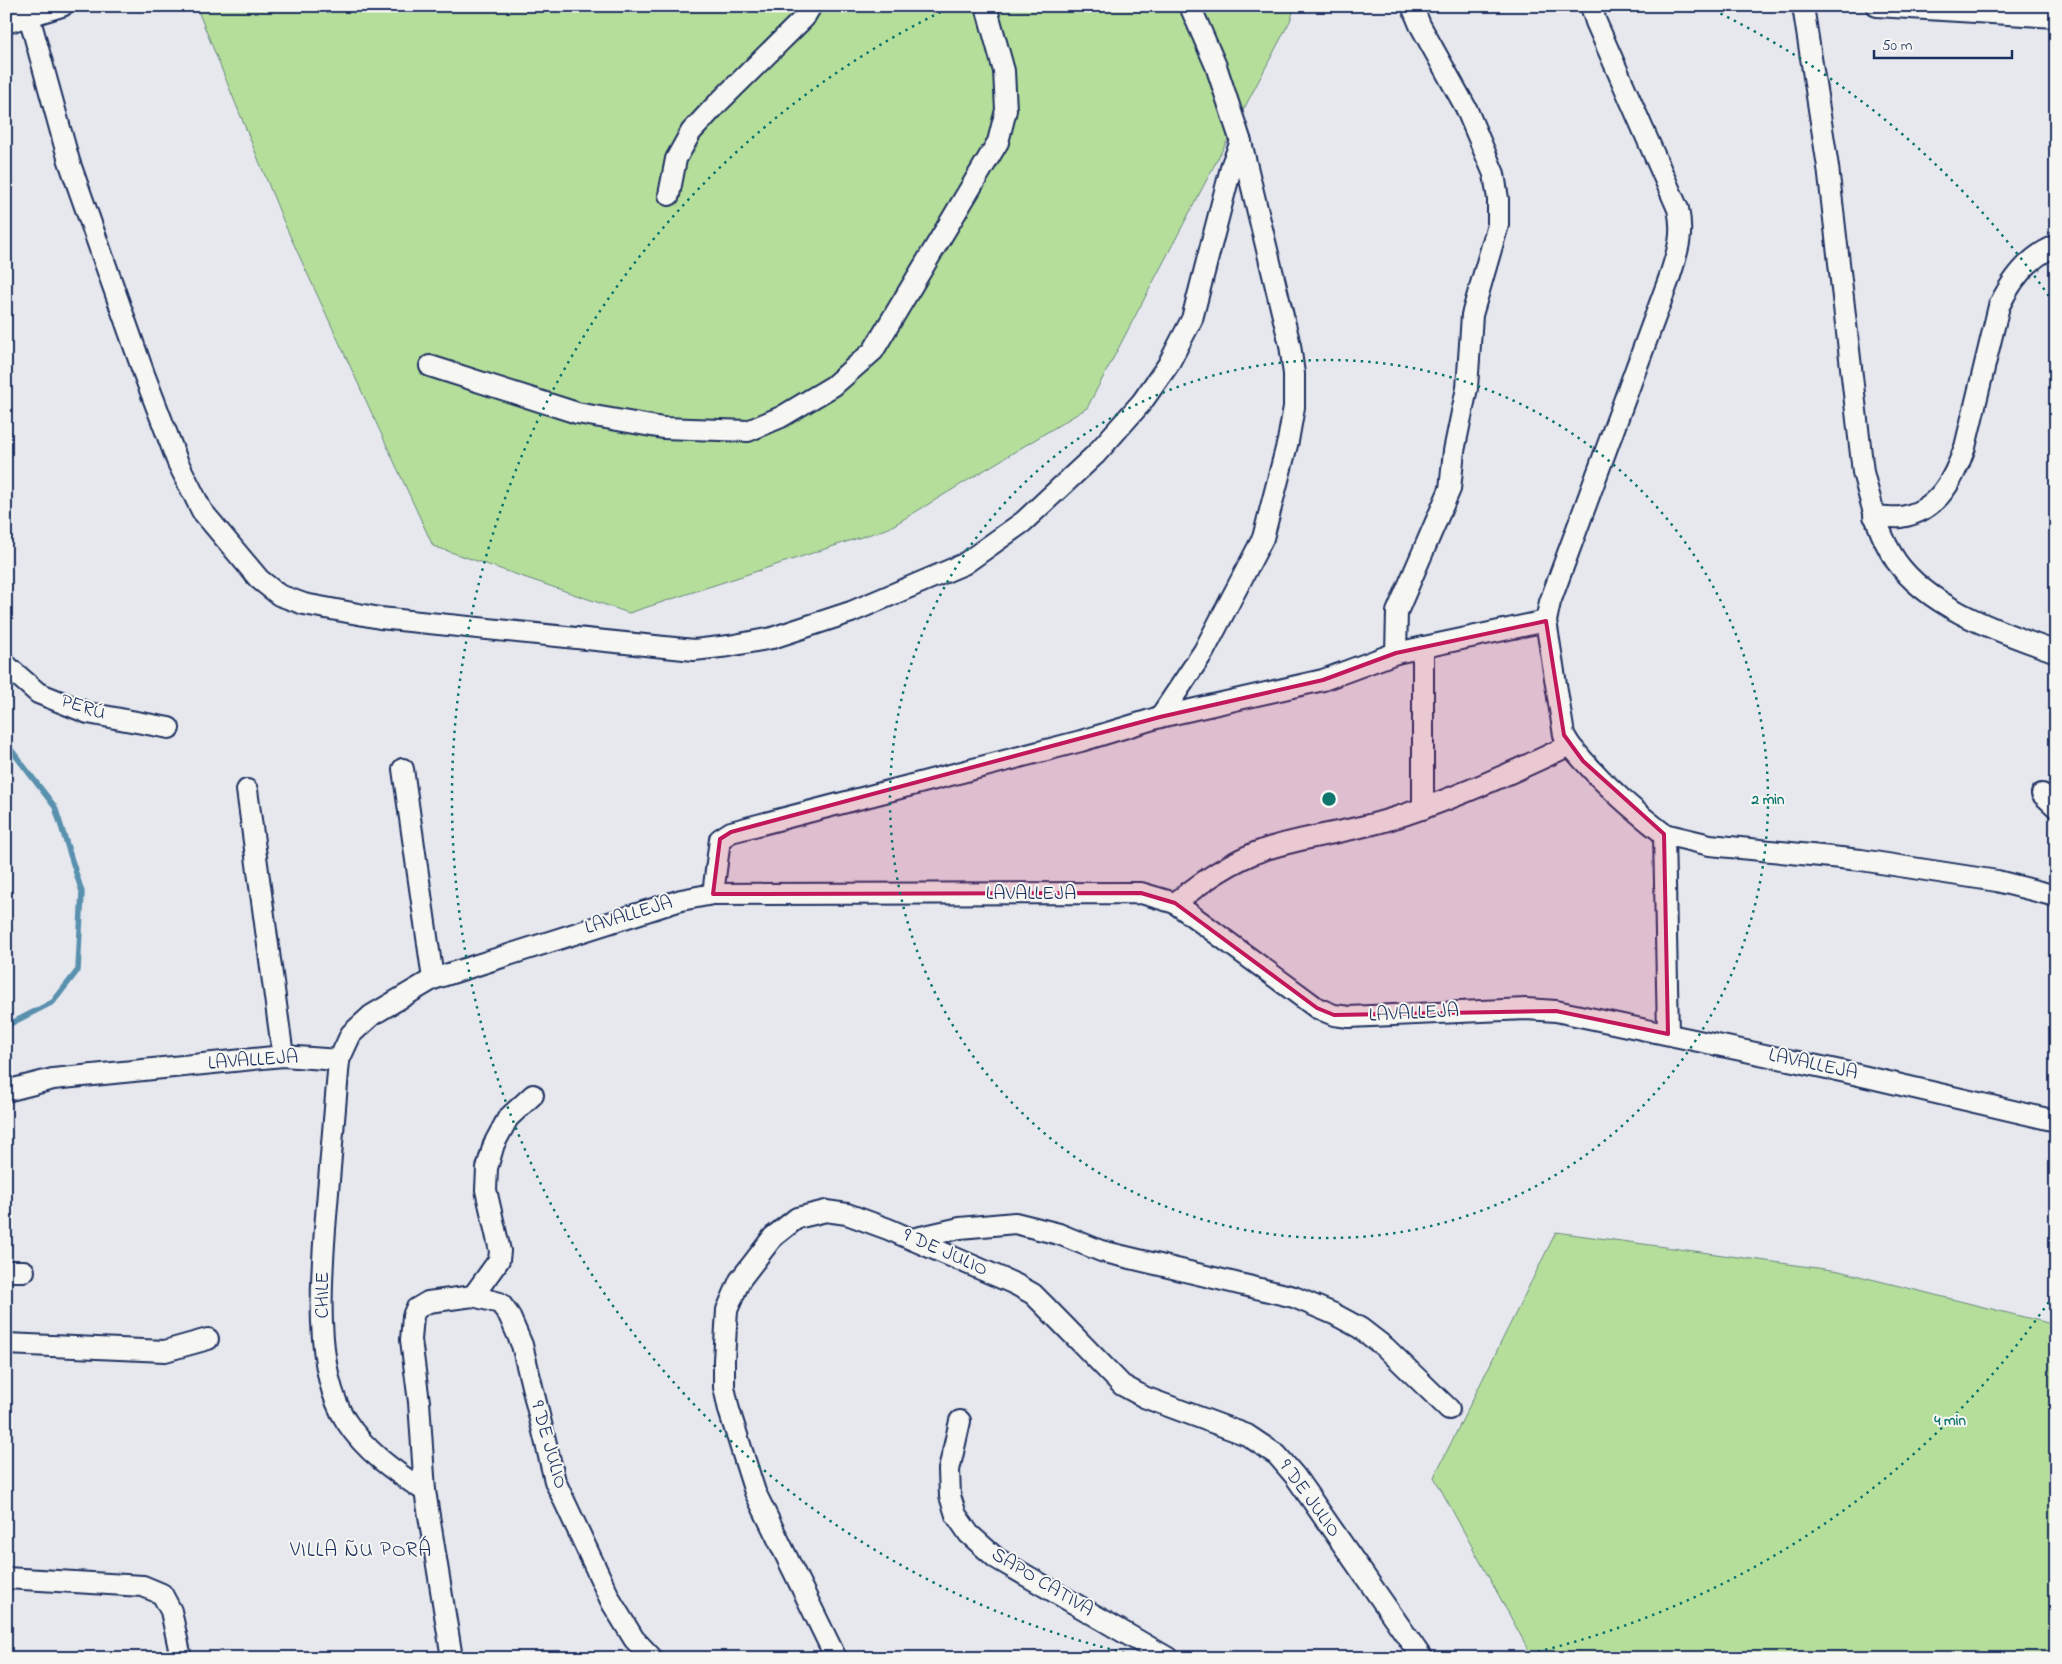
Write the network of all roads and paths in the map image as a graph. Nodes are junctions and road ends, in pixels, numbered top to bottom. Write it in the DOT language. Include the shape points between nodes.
graph roads {
  1 [pos="62,6"];
  2 [pos="811,6"];
  3 [pos="986,6"];
  4 [pos="1190,6"];
  5 [pos="1412,6"];
  6 [pos="1591,6"];
  7 [pos="1803,6"];
  8 [pos="1877,6"];
  9 [pos="29,16"];
  10 [pos="2056,17"];
  11 [pos="6,22"];
  12 [pos="1241,142"];
  13 [pos="669,195"];
  14 [pos="2056,246"];
  15 [pos="430,366"];
  16 [pos="1874,516"];
  17 [pos="1546,621"];
  18 [pos="1424,647"];
  19 [pos="2056,652"];
  20 [pos="1396,653"];
  21 [pos="6,665"];
  22 [pos="1160,717"];
  23 [pos="169,728"];
  24 [pos="1570,745"];
  25 [pos="403,769"];
  26 [pos="247,790"];
  27 [pos="1423,809"];
  28 [pos="1664,834"];
  29 [pos="713,894"];
  30 [pos="2056,896"];
  31 [pos="1175,903"];
  32 [pos="433,979"];
  33 [pos="1668,1034"];
  34 [pos="283,1056"];
  35 [pos="339,1060"];
  36 [pos="6,1091"];
  37 [pos="533,1095"];
  38 [pos="2056,1121"];
  39 [pos="912,1239"];
  40 [pos="474,1296"];
  41 [pos="208,1339"];
  42 [pos="6,1344"];
  43 [pos="1449,1409"];
  44 [pos="960,1421"];
  45 [pos="425,1491"];
  46 [pos="6,1578"];
  47 [pos="181,1658"];
  48 [pos="452,1658"];
  49 [pos="652,1658"];
  50 [pos="836,1658"];
  51 [pos="1168,1658"];
  52 [pos="1422,1658"];
  1 -- 9 [label="street"];
  2 -- 13 [label="street" via="804,18 691,132 676,159"];
  3 -- 15 [label="street" via="1004,71 1006,110 998,142 873,351 833,386 781,417 748,431 664,428 578,413"];
  4 -- 12 [label="street" via="1216,66"];
  5 -- 20 [label="street" via="1466,108 1494,174 1498,225 1472,315 1467,388 1450,488 1397,612"];
  6 -- 17 [label="street" via="1678,209 1682,227 1669,279 1550,602"];
  7 -- 16 [label="street" via="1828,167 1863,472"];
  8 -- 10 [label="street"];
  9 -- 11 [label="street"];
  9 -- 12 [label="street" via="69,161 147,382 178,463 202,512 259,579 279,595 304,604 380,618 466,628 694,650 729,646 772,638 852,612 964,564 1023,522 1095,455 1142,402 1168,365 1192,318 1232,164"];
  12 -- 22 [label="street" via="1290,345 1294,407 1263,538 1204,651"];
  14 -- 16 [label="street" via="2029,263 2009,285 1999,306 1965,447 1947,488 1927,508 1901,516"];
  16 -- 19 [label="street" via="1896,560 1930,594 1979,622"];
  17 -- 18 [label="street"];
  17 -- 24 [label="street" via="1564,735"];
  18 -- 20 [label="street"];
  18 -- 27 [label="street"];
  20 -- 22 [label="street" via="1323,680"];
  21 -- 23 [label="street, PERÚ" via="38,693 88,714"];
  22 -- 29 [label="street" via="1081,741 731,832 720,839"];
  24 -- 27 [label="street"];
  24 -- 28 [label="street" via="1583,761"];
  25 -- 32 [label="street"];
  26 -- 34 [label="street"];
  27 -- 31 [label="street" via="1265,849 1234,863"];
  28 -- 30 [label="street" via="1710,845 1861,860 1997,881"];
  28 -- 33 [label="street"];
  29 -- 31 [label="street, LAVALLEJA" via="1141,893"];
  29 -- 32 [label="street, LAVALLEJA" via="681,900"];
  31 -- 33 [label="street, LAVALLEJA" via="1318,1008 1334,1016 1526,1009 1556,1011"];
  32 -- 35 [label="street, LAVALLEJA" via="372,1015 351,1034"];
  33 -- 38 [label="street, LAVALLEJA"];
  34 -- 35 [label="street, LAVALLEJA"];
  34 -- 36 [label="street, LAVALLEJA" via="53,1079"];
  35 -- 45 [label="street, CHILE" via="320,1298 326,1358 332,1388 346,1420 370,1450 395,1472"];
  37 -- 40 [label="street" via="508,1118 494,1144 487,1168 486,1190 500,1250 498,1260"];
  39 -- 43 [label="street" via="960,1228 1015,1223 1059,1234 1101,1251 1294,1297 1360,1328 1386,1348"];
  39 -- 50 [label="street, 9 DE JULIO" via="847,1214 826,1210 798,1218 773,1237 740,1280 728,1310 724,1387 740,1446 756,1492"];
  39 -- 52 [label="street, 9 DE JULIO" via="1033,1294 1122,1385 1144,1397 1247,1435 1277,1454"];
  40 -- 45 [label="street, 9 DE JULIO" via="428,1302 416,1309 413,1316 411,1340"];
  40 -- 49 [label="street, 9 DE JULIO" via="500,1304 509,1315 522,1345 555,1481 612,1603 634,1639"];
  41 -- 42 [label="street" via="165,1351"];
  44 -- 51 [label="street, SAPO CATIVA" via="949,1470 950,1496 956,1515 969,1534 996,1558"];
  45 -- 48 [label="street, 9 DE JULIO"];
  46 -- 47 [label="street" via="142,1586 162,1594 171,1611"];
}
